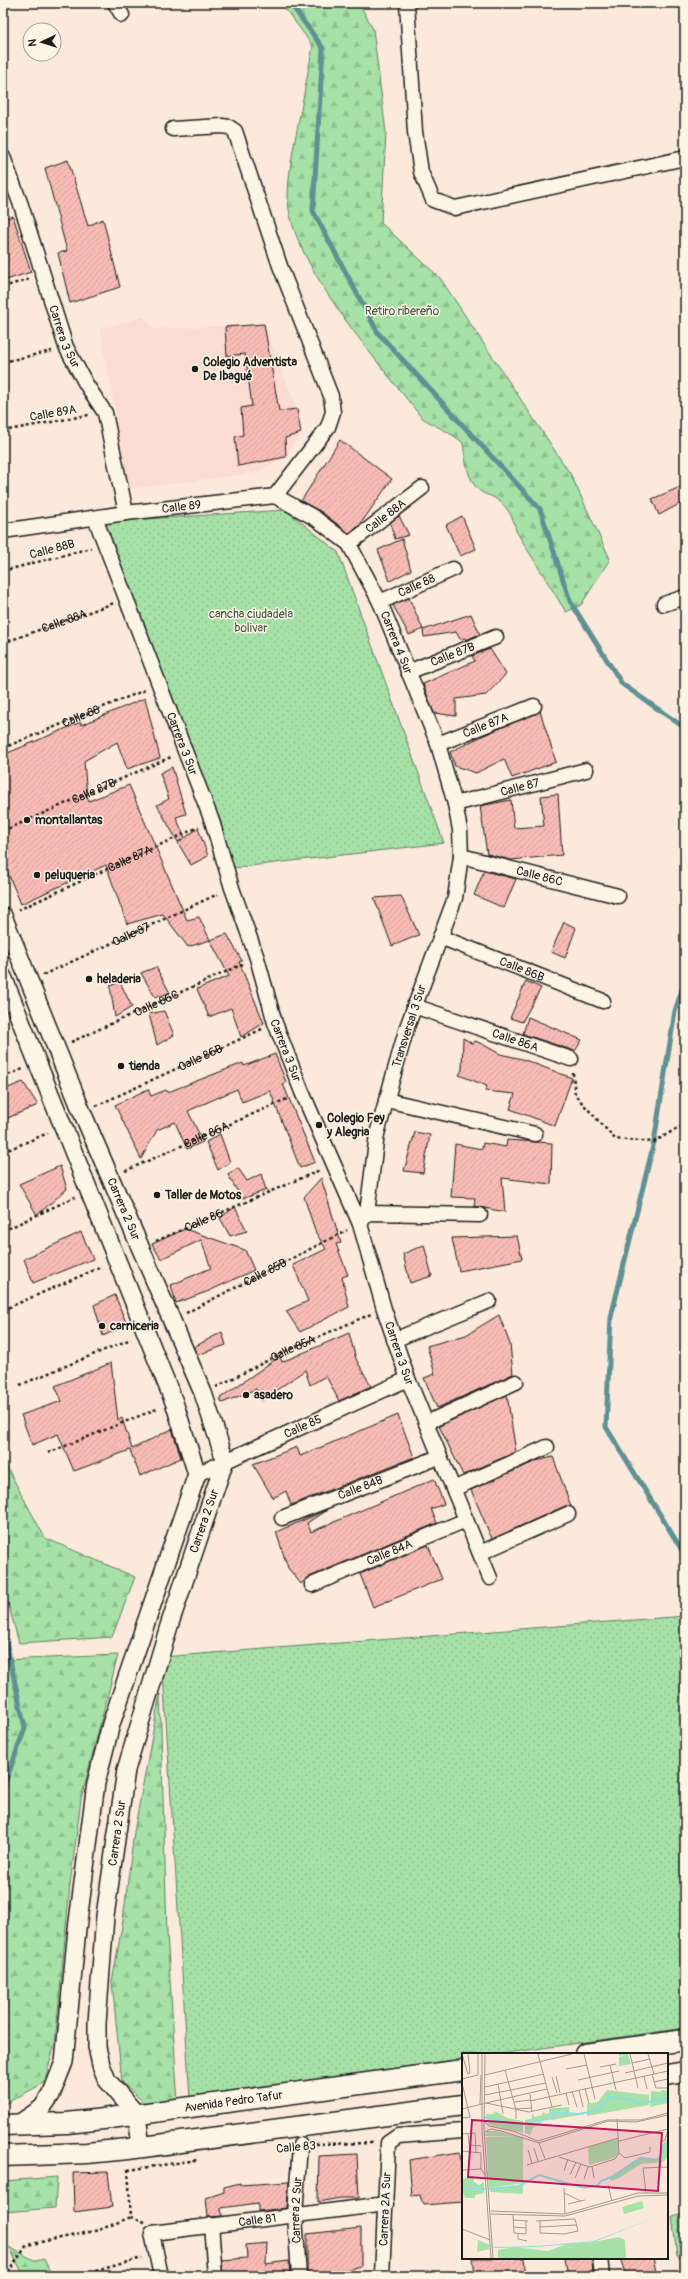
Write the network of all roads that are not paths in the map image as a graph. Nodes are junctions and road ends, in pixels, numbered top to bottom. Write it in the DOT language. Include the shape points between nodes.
graph roads {
  1 [pos="407,3"];
  2 [pos="173,129"];
  3 [pos="3,157"];
  4 [pos="685,158"];
  5 [pos="422,488"];
  6 [pos="275,496"];
  7 [pos="126,513"];
  8 [pos="95,518"];
  9 [pos="3,531"];
  10 [pos="349,544"];
  11 [pos="453,569"];
  12 [pos="685,597"];
  13 [pos="380,602"];
  14 [pos="664,604"];
  15 [pos="496,637"];
  16 [pos="408,672"];
  17 [pos="534,706"];
  18 [pos="438,744"];
  19 [pos="586,770"];
  20 [pos="455,804"];
  21 [pos="460,830"];
  22 [pos="461,856"];
  23 [pos="618,896"];
  24 [pos="3,916"];
  25 [pos="440,937"];
  26 [pos="3,977"];
  27 [pos="603,1001"];
  28 [pos="414,1006"];
  29 [pos="571,1059"];
  30 [pos="68,1074"];
  31 [pos="46,1083"];
  32 [pos="386,1100"];
  33 [pos="535,1134"];
  34 [pos="480,1215"];
  35 [pos="363,1218"];
  36 [pos="489,1301"];
  37 [pos="394,1340"];
  38 [pos="408,1379"];
  39 [pos="516,1382"];
  40 [pos="426,1423"];
  41 [pos="547,1447"];
  42 [pos="439,1457"];
  43 [pos="225,1460"];
  44 [pos="197,1474"];
  45 [pos="453,1489"];
  46 [pos="568,1514"];
  47 [pos="282,1518"];
  48 [pos="466,1520"];
  49 [pos="480,1553"];
  50 [pos="490,1578"];
  51 [pos="312,1585"];
  52 [pos="685,2040"];
  53 [pos="648,2050"];
  54 [pos="600,2053"];
  55 [pos="462,2070"];
  56 [pos="685,2072"];
  57 [pos="668,2075"];
  58 [pos="462,2105"];
  59 [pos="137,2115"];
  60 [pos="12,2124"];
  61 [pos="462,2130"];
  62 [pos="300,2144"];
  63 [pos="141,2147"];
  64 [pos="3,2156"];
  65 [pos="386,2204"];
  66 [pos="295,2215"];
  67 [pos="211,2225"];
  68 [pos="600,2259"];
  69 [pos="161,2276"];
  70 [pos="215,2276"];
  71 [pos="299,2276"];
  72 [pos="382,2276"];
  73 [pos="602,2276"];
  1 -- 4 [label="street" via="421,172 433,200 454,208"];
  2 -- 6 [label="street" via="222,126 234,132 280,266 331,396 333,412 328,427"];
  3 -- 7 [label="street, Carrera 3 Sur" via="66,348 86,384 106,412"];
  5 -- 10 [label="street, Calle 88A"];
  6 -- 7 [label="street, Calle 89"];
  6 -- 10 [label="street, Carrera 4 Sur" via="315,518"];
  7 -- 8 [label="street, Calle 89"];
  8 -- 9 [label="street, Calle 89"];
  8 -- 35 [label="street, Carrera 3 Sur" via="212,821 257,958 275,1024 333,1164"];
  10 -- 13 [label="street, Carrera 4 Sur"];
  11 -- 13 [label="street, Calle 88"];
  12 -- 14 [label="street"];
  13 -- 16 [label="street, Carrera 4 Sur"];
  15 -- 16 [label="street, Calle 87B"];
  16 -- 18 [label="street, Carrera 4 Sur"];
  17 -- 18 [label="street, Calle 87A"];
  18 -- 20 [label="street, Carrera 4 Sur"];
  19 -- 20 [label="street, Calle 87"];
  20 -- 21 [label="street, Carrera 4 Sur"];
  21 -- 22 [label="street, Transversal 3 Sur"];
  22 -- 23 [label="street, Calle 86C"];
  22 -- 25 [label="street, Transversal 3 Sur" via="455,898"];
  24 -- 30 [label="street, Carrera 2 Sur"];
  25 -- 27 [label="street, Calle 86B"];
  25 -- 28 [label="street, Transversal 3 Sur"];
  26 -- 31 [label="street, Carrera 2 Sur"];
  28 -- 29 [label="street, Calle 86A"];
  28 -- 32 [label="street, Transversal 3 Sur"];
  30 -- 31 [label="street"];
  30 -- 43 [label="street, Carrera 2 Sur" via="110,1178 204,1393"];
  31 -- 44 [label="street, Carrera 2 Sur" via="174,1402"];
  32 -- 33 [label="street"];
  32 -- 35 [label="street, Transversal 3 Sur" via="377,1134"];
  34 -- 35 [label="street"];
  35 -- 37 [label="street, Carrera 3 Sur" via="384,1309"];
  36 -- 37 [label="street"];
  37 -- 38 [label="street, Carrera 3 Sur"];
  38 -- 40 [label="street, Carrera 3 Sur"];
  38 -- 43 [label="street, Calle 85"];
  39 -- 40 [label="street"];
  40 -- 42 [label="street, Carrera 3 Sur"];
  41 -- 45 [label="street"];
  42 -- 45 [label="street, Carrera 3 Sur"];
  42 -- 47 [label="street, Calle 84B"];
  43 -- 44 [label="street, Calle 85"];
  43 -- 59 [label="street, Carrera 2 Sur" via="169,1626 126,1770 105,1916 97,2047 107,2080"];
  44 -- 60 [label="street, Carrera 2 Sur" via="111,1724 96,1783 77,1929 64,2062 51,2095 42,2108"];
  45 -- 48 [label="street, Carrera 3 Sur"];
  46 -- 49 [label="street"];
  48 -- 49 [label="street, Carrera 3 Sur"];
  48 -- 51 [label="street, Calle 84A"];
  49 -- 50 [label="street, Carrera 3 Sur"];
  52 -- 53 [label="main road"];
  53 -- 54 [label="main road"];
  55 -- 59 [label="main road, Avenida Pedro Tafur"];
  56 -- 57 [label="main road"];
  58 -- 63 [label="main road"];
  59 -- 60 [label="main road, Avenida Pedro Tafur" via="67,2123"];
  59 -- 63 [label="street"];
  61 -- 65 [label="street, Carrera 2A Sur" via="398,2136 388,2143"];
  62 -- 66 [label="street, Carrera 2 Sur"];
  63 -- 64 [label="main road" via="87,2153"];
  65 -- 66 [label="street, Calle 81"];
  65 -- 72 [label="street, Carrera 2A Sur"];
  66 -- 67 [label="street, Calle 81"];
  66 -- 71 [label="street, Carrera 2 Sur"];
  67 -- 69 [label="street, Calle 81" via="152,2233"];
  67 -- 70 [label="street"];
  68 -- 73 [label="street"];
}
